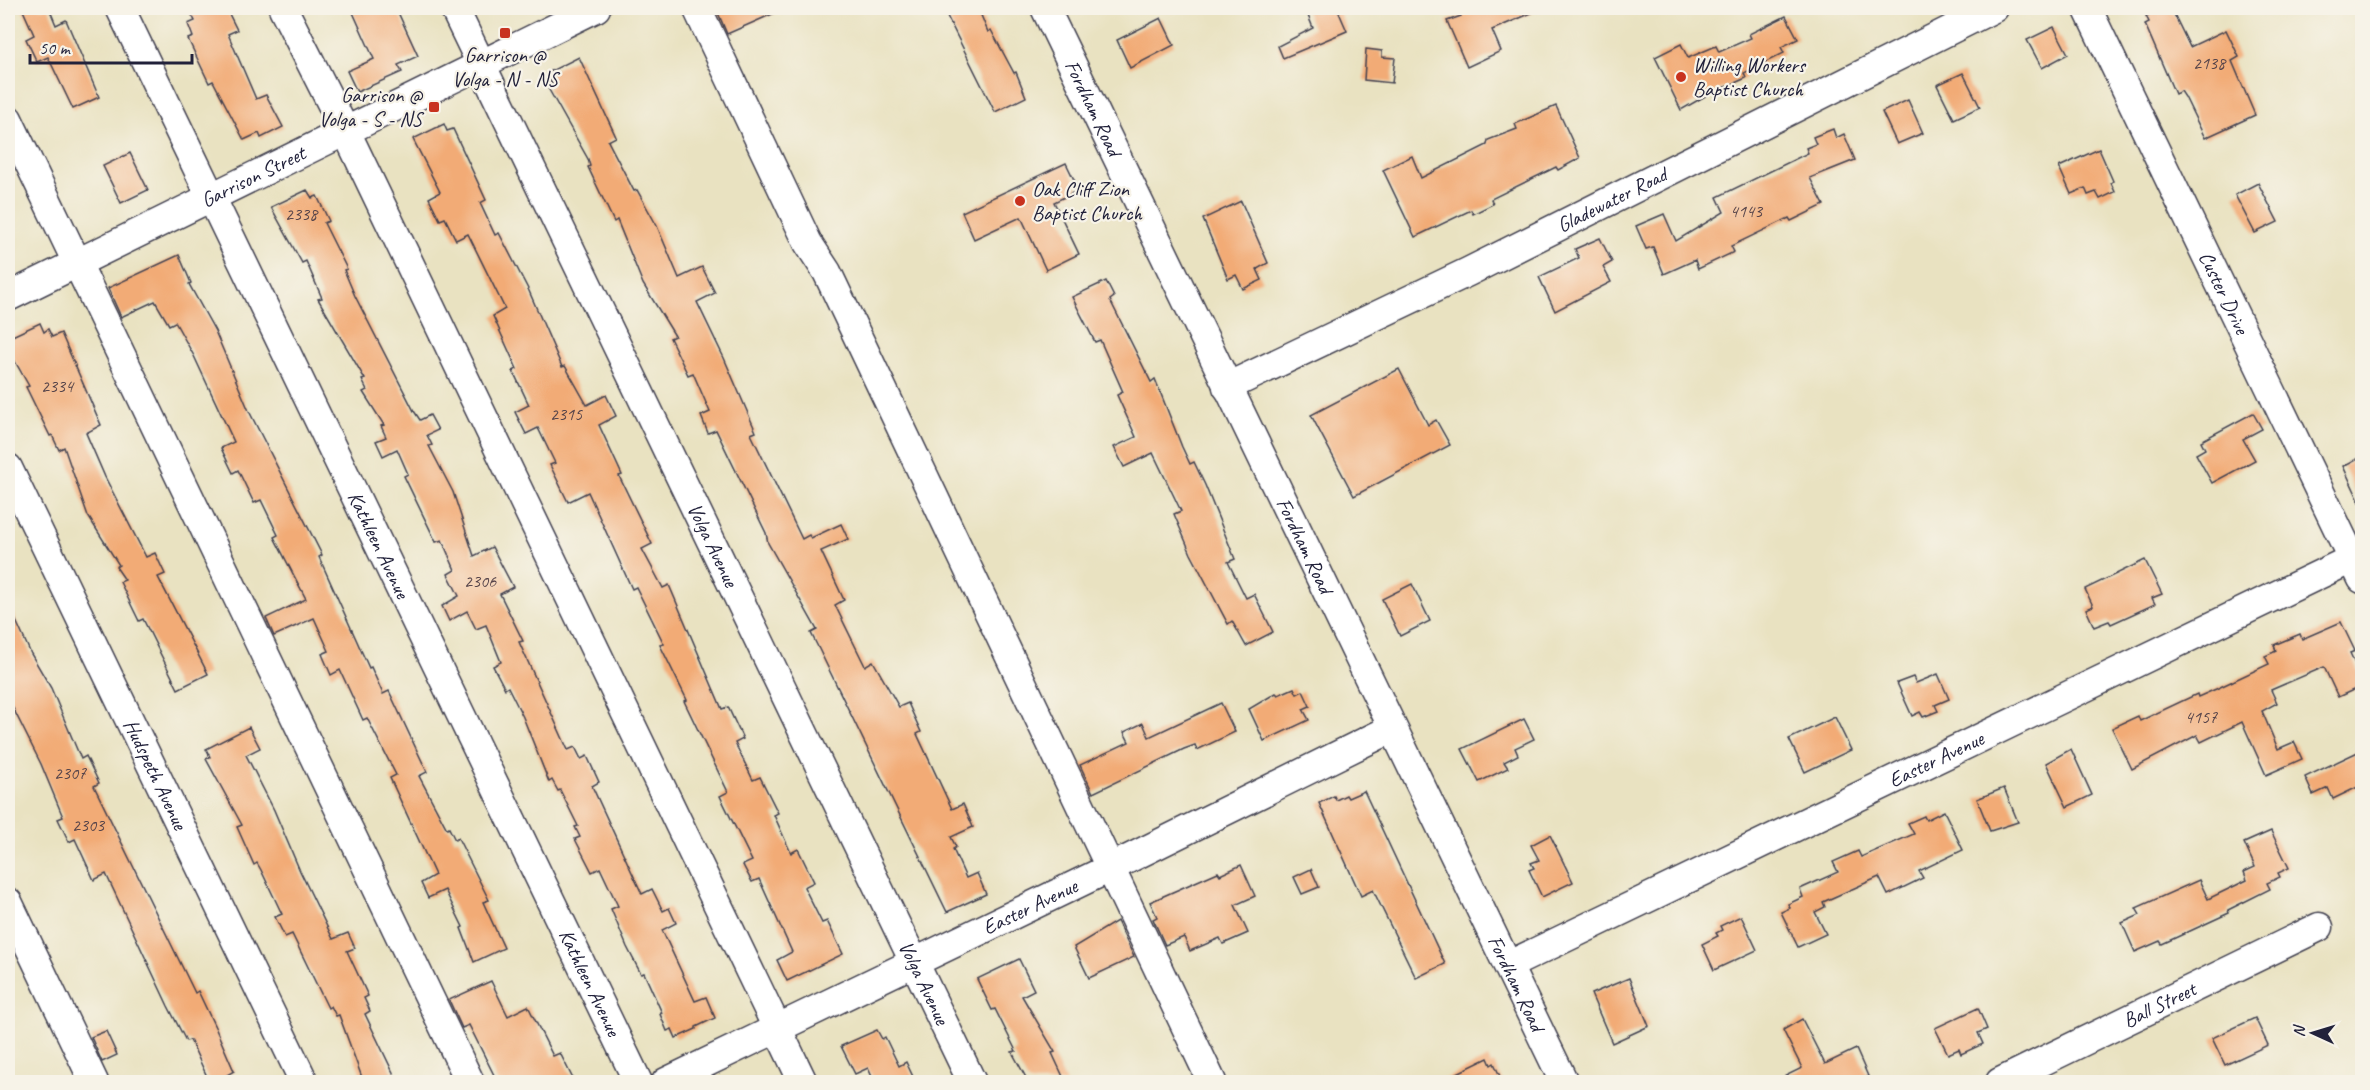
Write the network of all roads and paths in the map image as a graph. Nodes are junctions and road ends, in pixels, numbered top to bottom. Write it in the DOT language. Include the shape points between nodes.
graph roads {
  1 [pos="120,8"];
  2 [pos="283,8"];
  3 [pos="454,8"];
  4 [pos="596,8"];
  5 [pos="697,8"];
  6 [pos="1046,8"];
  7 [pos="1994,8"];
  8 [pos="2087,8"];
  9 [pos="481,64"];
  10 [pos="8,119"];
  11 [pos="345,130"];
  12 [pos="210,196"];
  13 [pos="76,262"];
  14 [pos="8,297"];
  15 [pos="1227,387"];
  16 [pos="8,468"];
  17 [pos="2359,564"];
  18 [pos="1392,729"];
  19 [pos="1110,868"];
  20 [pos="8,902"];
  21 [pos="2319,927"];
  22 [pos="916,963"];
  23 [pos="1509,965"];
  24 [pos="777,1028"];
  25 [pos="94,1083"];
  26 [pos="303,1083"];
  27 [pos="470,1083"];
  28 [pos="638,1083"];
  29 [pos="666,1083"];
  30 [pos="803,1083"];
  31 [pos="972,1083"];
  32 [pos="1212,1083"];
  33 [pos="1564,1083"];
  34 [pos="2000,1083"];
  1 -- 12 [label="street, Kathleen Avenue"];
  2 -- 11 [label="street"];
  3 -- 9 [label="street, Volga Avenue"];
  4 -- 9 [label="street, Garrison Street"];
  5 -- 19 [label="street"];
  6 -- 15 [label="street, Fordham Road"];
  7 -- 15 [label="street, Gladewater Road" via="1468,272"];
  8 -- 17 [label="street, Custer Drive"];
  9 -- 11 [label="street, Garrison Street"];
  9 -- 22 [label="street, Volga Avenue"];
  10 -- 13 [label="street"];
  11 -- 12 [label="street, Garrison Street"];
  11 -- 24 [label="street"];
  12 -- 13 [label="street, Garrison Street"];
  12 -- 28 [label="street, Kathleen Avenue"];
  13 -- 14 [label="street, Garrison Street"];
  13 -- 27 [label="street"];
  15 -- 18 [label="street, Fordham Road"];
  16 -- 26 [label="street, Hudspeth Avenue"];
  17 -- 23 [label="street, Easter Avenue"];
  18 -- 19 [label="street, Easter Avenue"];
  18 -- 23 [label="street, Fordham Road"];
  19 -- 22 [label="street, Easter Avenue"];
  19 -- 32 [label="street"];
  20 -- 25 [label="street"];
  21 -- 34 [label="street, Ball Street"];
  22 -- 24 [label="street, Easter Avenue"];
  22 -- 31 [label="street, Volga Avenue"];
  23 -- 33 [label="street, Fordham Road"];
  24 -- 29 [label="street, Easter Avenue"];
  24 -- 30 [label="street"];
}
